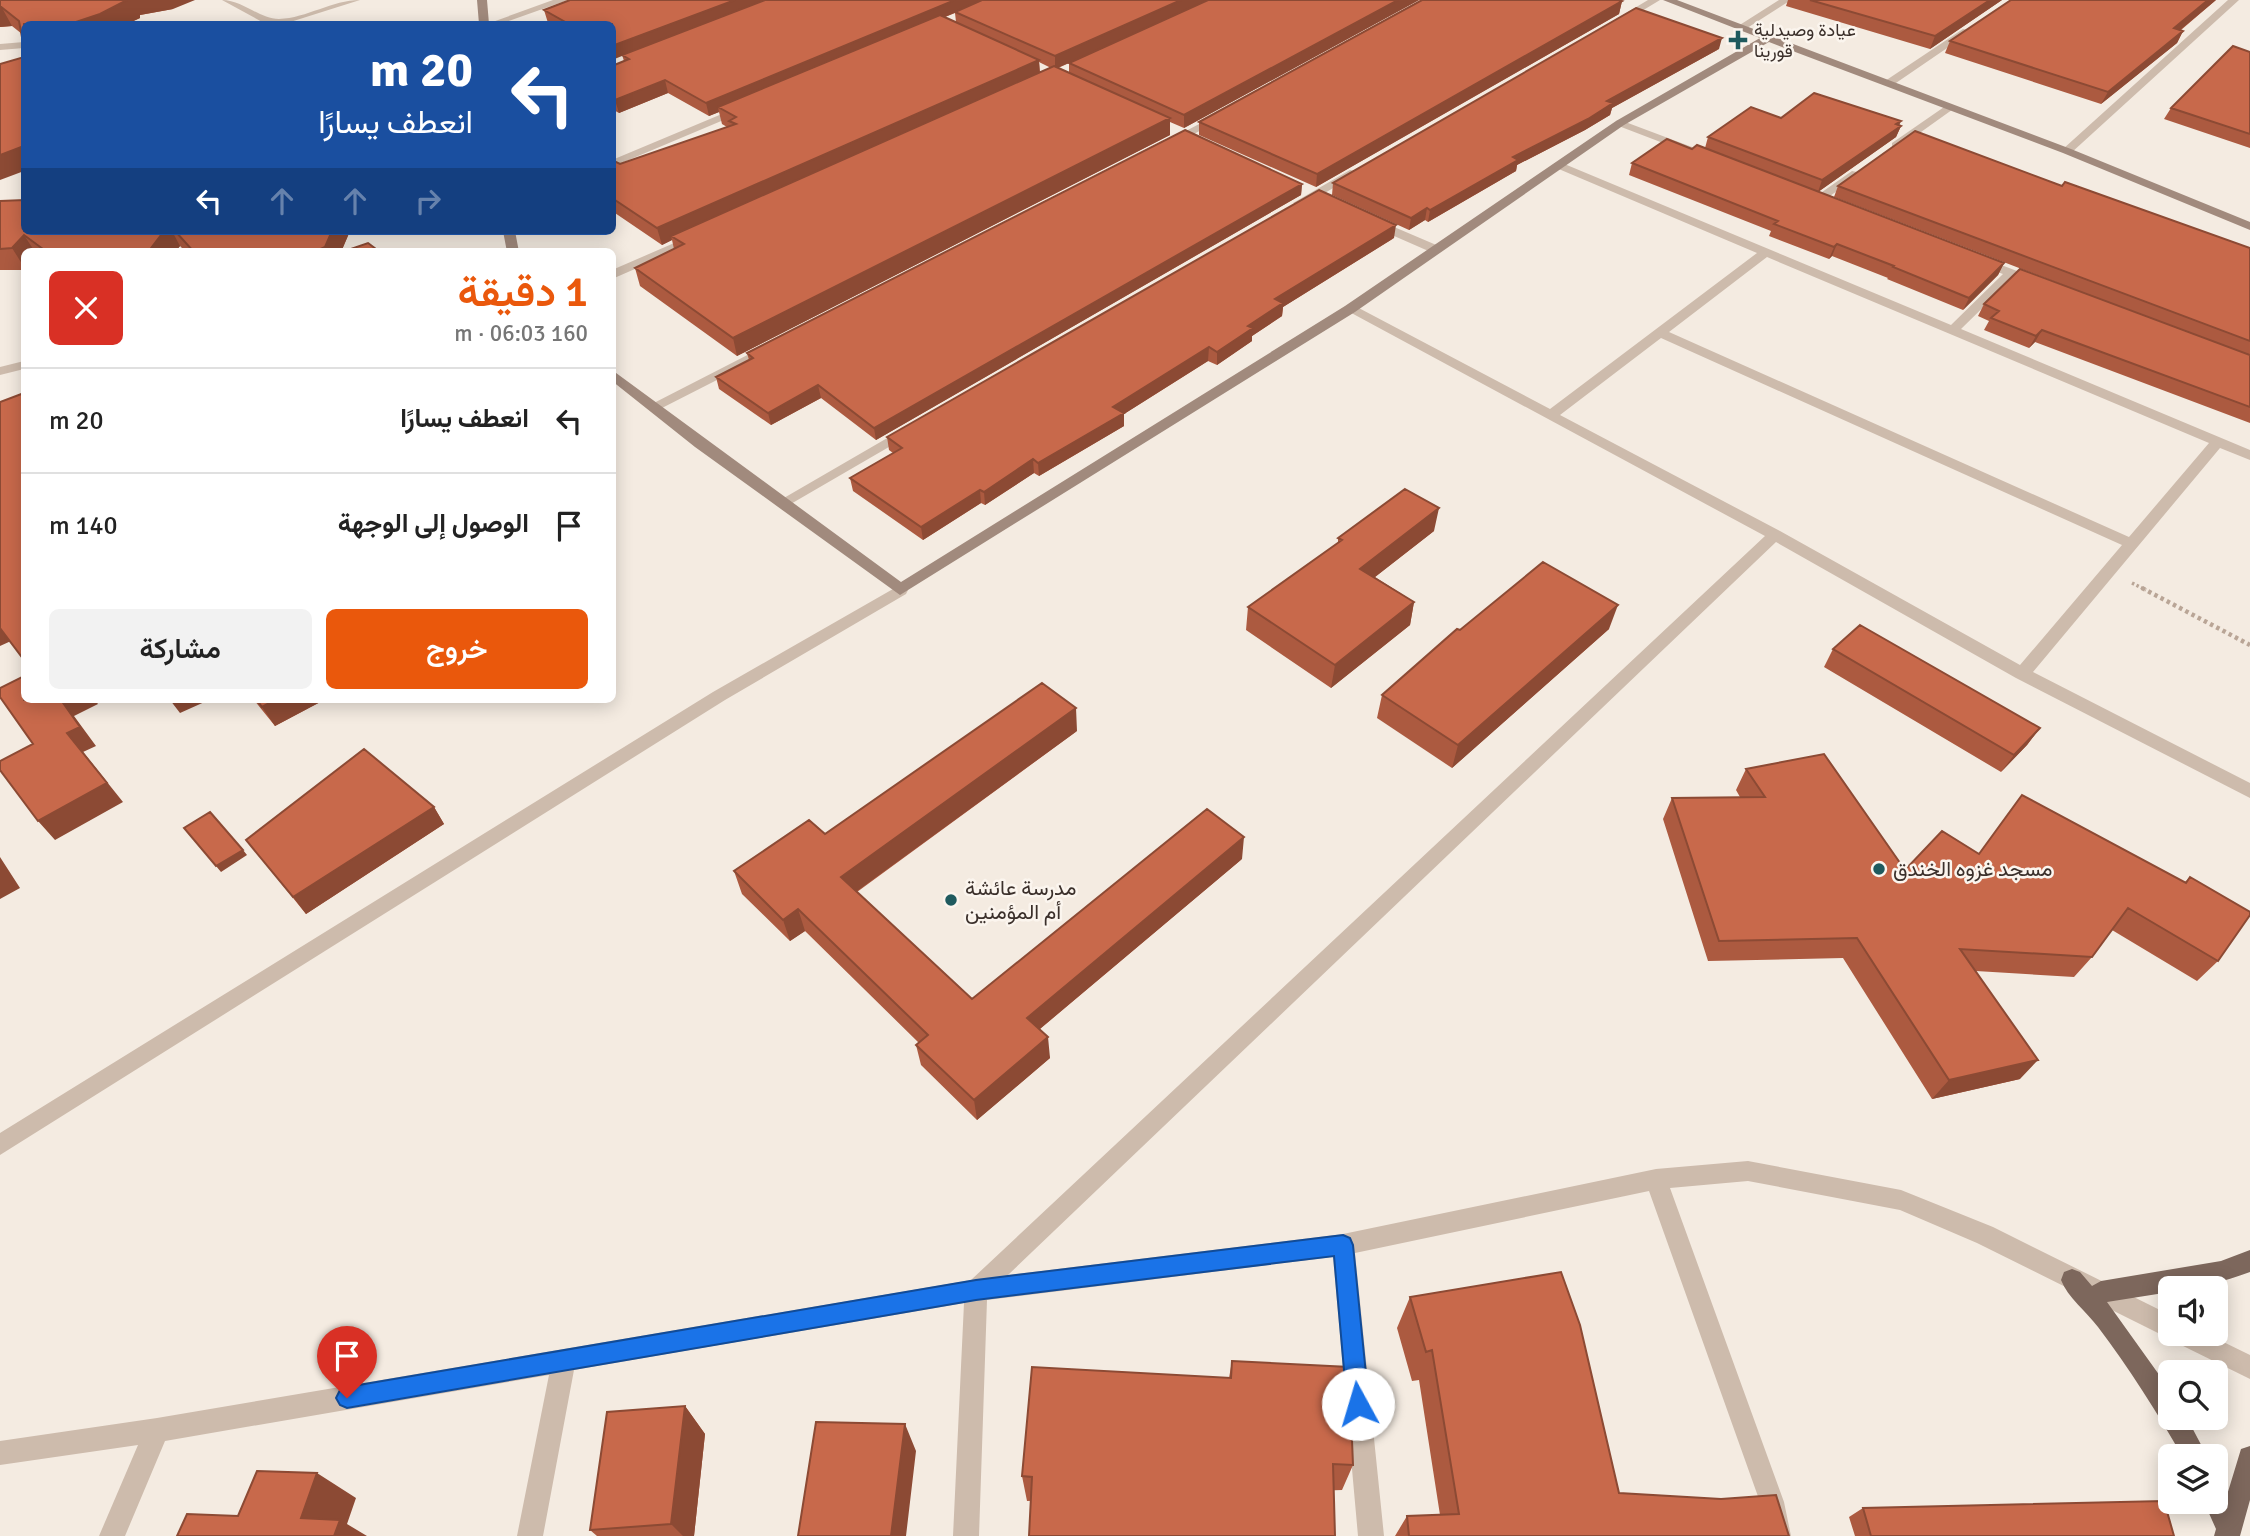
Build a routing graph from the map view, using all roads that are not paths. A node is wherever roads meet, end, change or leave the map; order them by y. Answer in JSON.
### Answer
{"nodes":[{"id":1,"x":227,"y":0,"type":"edge"},
{"id":2,"x":355,"y":0,"type":"edge"},
{"id":3,"x":482,"y":0,"type":"edge"},
{"id":4,"x":563,"y":0,"type":"edge"},
{"id":5,"x":1655,"y":0,"type":"edge"},
{"id":6,"x":1668,"y":0,"type":"edge"},
{"id":7,"x":1786,"y":0,"type":"edge"},
{"id":8,"x":2234,"y":0,"type":"edge"},
{"id":9,"x":268,"y":21,"type":"edge"},
{"id":10,"x":285,"y":21,"type":"edge"},
{"id":11,"x":484,"y":21,"type":"edge"},
{"id":12,"x":501,"y":21,"type":"edge"},
{"id":13,"x":1980,"y":23,"type":"edge"},
{"id":14,"x":1608,"y":27,"type":"edge"},
{"id":15,"x":1740,"y":28,"type":"junction"},
{"id":16,"x":1768,"y":38,"type":"junction"},
{"id":17,"x":21,"y":45,"type":"edge"},
{"id":18,"x":0,"y":47,"type":"edge"},
{"id":19,"x":1889,"y":83,"type":"junction"},
{"id":20,"x":751,"y":104,"type":"edge"},
{"id":21,"x":1951,"y":107,"type":"junction"},
{"id":22,"x":1229,"y":111,"type":"edge"},
{"id":23,"x":1620,"y":123,"type":"junction"},
{"id":24,"x":1159,"y":149,"type":"edge"},
{"id":25,"x":2067,"y":150,"type":"junction"},
{"id":26,"x":1695,"y":151,"type":"edge"},
{"id":27,"x":1885,"y":153,"type":"edge"},
{"id":28,"x":616,"y":162,"type":"edge"},
{"id":29,"x":1558,"y":165,"type":"junction"},
{"id":30,"x":1361,"y":168,"type":"edge"},
{"id":31,"x":1863,"y":168,"type":"edge"},
{"id":32,"x":1832,"y":204,"type":"edge"},
{"id":33,"x":1290,"y":208,"type":"edge"},
{"id":34,"x":1363,"y":217,"type":"edge"},
{"id":35,"x":2250,"y":226,"type":"edge"},
{"id":36,"x":701,"y":235,"type":"edge"},
{"id":37,"x":1437,"y":250,"type":"junction"},
{"id":38,"x":1766,"y":252,"type":"junction"},
{"id":39,"x":1960,"y":253,"type":"edge"},
{"id":40,"x":616,"y":273,"type":"edge"},
{"id":41,"x":2011,"y":273,"type":"junction"},
{"id":42,"x":2049,"y":288,"type":"edge"},
{"id":43,"x":1350,"y":309,"type":"junction"},
{"id":44,"x":1953,"y":330,"type":"junction"},
{"id":45,"x":1661,"y":332,"type":"junction"},
{"id":46,"x":778,"y":343,"type":"edge"},
{"id":47,"x":21,"y":366,"type":"edge"},
{"id":48,"x":0,"y":370,"type":"edge"},
{"id":49,"x":616,"y":377,"type":"edge"},
{"id":50,"x":655,"y":406,"type":"junction"},
{"id":51,"x":1550,"y":416,"type":"junction"},
{"id":52,"x":917,"y":425,"type":"edge"},
{"id":53,"x":2218,"y":441,"type":"junction"},
{"id":54,"x":2250,"y":455,"type":"edge"},
{"id":55,"x":784,"y":502,"type":"junction"},
{"id":56,"x":1775,"y":535,"type":"junction"},
{"id":57,"x":2132,"y":544,"type":"junction"},
{"id":58,"x":900,"y":590,"type":"junction"},
{"id":59,"x":2022,"y":674,"type":"junction"},
{"id":60,"x":2250,"y":791,"type":"edge"},
{"id":61,"x":0,"y":1145,"type":"edge"},
{"id":62,"x":1656,"y":1179,"type":"junction"},
{"id":63,"x":1343,"y":1245,"type":"junction"},
{"id":64,"x":2250,"y":1261,"type":"edge"},
{"id":65,"x":2072,"y":1280,"type":"junction"},
{"id":66,"x":976,"y":1290,"type":"junction"},
{"id":67,"x":2101,"y":1292,"type":"junction"},
{"id":68,"x":2158,"y":1321,"type":"edge"},
{"id":69,"x":2207,"y":1346,"type":"edge"},
{"id":70,"x":564,"y":1360,"type":"junction"},
{"id":71,"x":2250,"y":1367,"type":"edge"},
{"id":72,"x":2158,"y":1394,"type":"edge"},
{"id":73,"x":157,"y":1430,"type":"junction"},
{"id":74,"x":0,"y":1453,"type":"edge"},
{"id":75,"x":2250,"y":1458,"type":"edge"},
{"id":76,"x":2221,"y":1514,"type":"edge"},
{"id":77,"x":2228,"y":1532,"type":"edge"},
{"id":78,"x":113,"y":1536,"type":"edge"},
{"id":79,"x":530,"y":1536,"type":"edge"},
{"id":80,"x":966,"y":1536,"type":"edge"},
{"id":81,"x":1371,"y":1536,"type":"edge"},
{"id":82,"x":1778,"y":1536,"type":"edge"}],
"edges":[{"from":1,"to":9,"type":"street"},
{"from":2,"to":10,"type":"street"},
{"from":3,"to":11,"type":"street"},
{"from":4,"to":12,"type":"street"},
{"from":5,"to":14,"type":"street"},
{"from":6,"to":15,"type":"street"},
{"from":7,"to":15,"type":"street"},
{"from":8,"to":25,"type":"street"},
{"from":13,"to":19,"type":"street"},
{"from":15,"to":16,"type":"street"},
{"from":16,"to":19,"type":"street"},
{"from":16,"to":23,"type":"street"},
{"from":17,"to":18,"type":"street"},
{"from":19,"to":21,"type":"street"},
{"from":20,"to":28,"type":"street"},
{"from":21,"to":25,"type":"street"},
{"from":21,"to":27,"type":"street"},
{"from":22,"to":24,"type":"street"},
{"from":23,"to":26,"type":"street"},
{"from":23,"to":29,"type":"street"},
{"from":25,"to":35,"type":"street"},
{"from":29,"to":37,"type":"street"},
{"from":29,"to":38,"type":"street"},
{"from":30,"to":33,"type":"street"},
{"from":31,"to":32,"type":"street"},
{"from":34,"to":37,"type":"street"},
{"from":36,"to":40,"type":"street"},
{"from":37,"to":43,"type":"street"},
{"from":38,"to":44,"type":"street"},
{"from":38,"to":45,"type":"street"},
{"from":39,"to":41,"type":"street"},
{"from":41,"to":42,"type":"street"},
{"from":41,"to":44,"type":"street"},
{"from":43,"to":51,"type":"street"},
{"from":43,"to":58,"type":"street"},
{"from":44,"to":53,"type":"street"},
{"from":45,"to":51,"type":"street"},
{"from":45,"to":57,"type":"street"},
{"from":46,"to":50,"type":"street"},
{"from":47,"to":48,"type":"street"},
{"from":49,"to":50,"type":"street"},
{"from":50,"to":55,"type":"street"},
{"from":51,"to":56,"type":"street"},
{"from":52,"to":55,"type":"street"},
{"from":53,"to":54,"type":"street"},
{"from":53,"to":57,"type":"street"},
{"from":55,"to":58,"type":"street"},
{"from":56,"to":59,"type":"street"},
{"from":56,"to":66,"type":"street"},
{"from":57,"to":59,"type":"street"},
{"from":58,"to":61,"type":"street"},
{"from":59,"to":60,"type":"street"},
{"from":62,"to":63,"type":"street"},
{"from":62,"to":65,"type":"street"},
{"from":62,"to":82,"type":"street"},
{"from":63,"to":66,"type":"street"},
{"from":63,"to":81,"type":"street"},
{"from":64,"to":67,"type":"main road"},
{"from":65,"to":67,"type":"street"},
{"from":65,"to":72,"type":"main road"},
{"from":66,"to":70,"type":"street"},
{"from":66,"to":80,"type":"street"},
{"from":67,"to":68,"type":"street"},
{"from":69,"to":71,"type":"street"},
{"from":70,"to":73,"type":"street"},
{"from":70,"to":79,"type":"street"},
{"from":73,"to":74,"type":"street"},
{"from":73,"to":78,"type":"street"},
{"from":75,"to":77,"type":"main road"},
{"from":76,"to":77,"type":"main road"}]}
